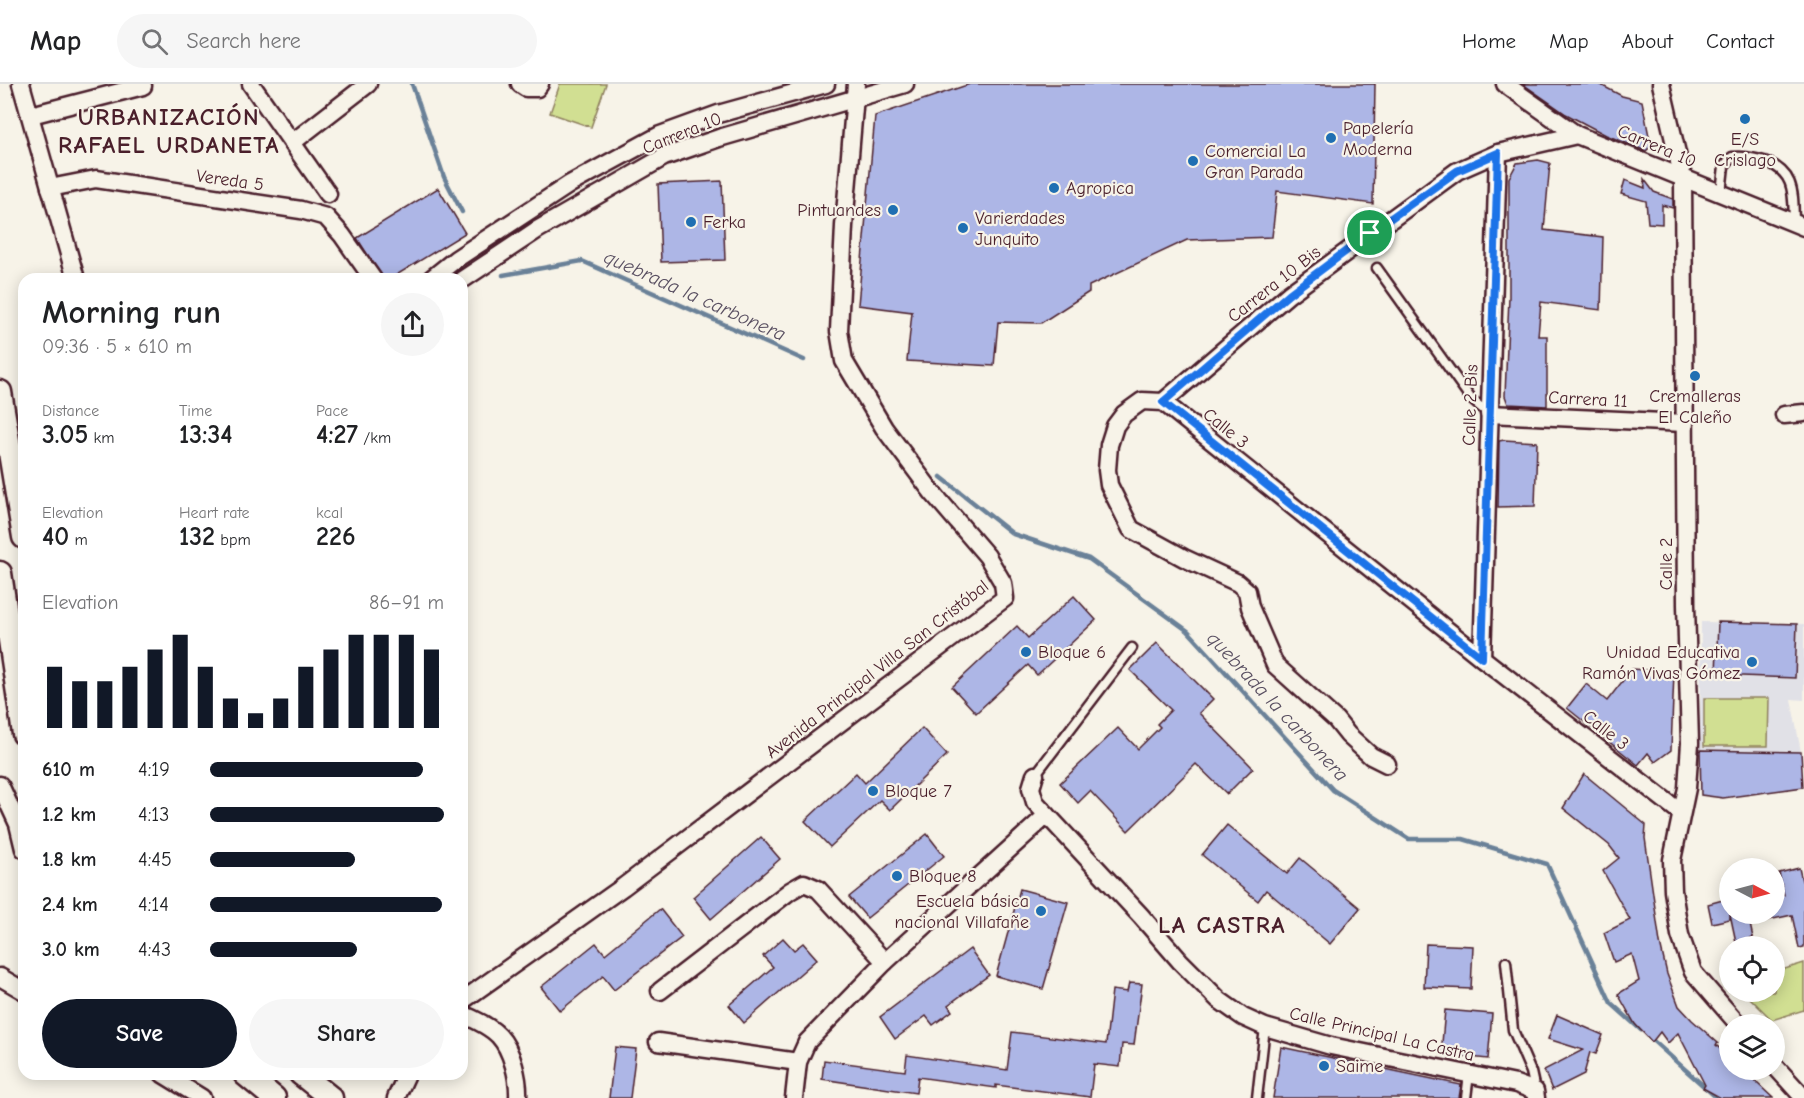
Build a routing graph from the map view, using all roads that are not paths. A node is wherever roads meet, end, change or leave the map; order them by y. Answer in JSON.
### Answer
{"nodes":[{"id":1,"x":21,"y":84,"type":"edge"},
{"id":2,"x":250,"y":84,"type":"edge"},
{"id":3,"x":369,"y":84,"type":"edge"},
{"id":4,"x":520,"y":84,"type":"edge"},
{"id":5,"x":540,"y":84,"type":"edge"},
{"id":6,"x":826,"y":84,"type":"edge"},
{"id":7,"x":905,"y":84,"type":"edge"},
{"id":8,"x":1504,"y":84,"type":"edge"},
{"id":9,"x":1661,"y":84,"type":"edge"},
{"id":10,"x":143,"y":86,"type":"dead end"},
{"id":11,"x":856,"y":90,"type":"edge"},
{"id":12,"x":31,"y":115,"type":"junction"},
{"id":13,"x":1577,"y":135,"type":"junction"},
{"id":14,"x":293,"y":142,"type":"junction"},
{"id":15,"x":1498,"y":153,"type":"junction"},
{"id":16,"x":1683,"y":179,"type":"junction"},
{"id":17,"x":50,"y":188,"type":"junction"},
{"id":18,"x":1720,"y":193,"type":"junction"},
{"id":19,"x":328,"y":194,"type":"dead end"},
{"id":20,"x":1799,"y":225,"type":"edge"},
{"id":21,"x":1377,"y":268,"type":"dead end"},
{"id":22,"x":74,"y":273,"type":"edge"},
{"id":23,"x":369,"y":273,"type":"edge"},
{"id":24,"x":438,"y":273,"type":"edge"},
{"id":25,"x":468,"y":276,"type":"edge"},
{"id":26,"x":0,"y":392,"type":"edge"},
{"id":27,"x":1163,"y":402,"type":"junction"},
{"id":28,"x":1804,"y":413,"type":"edge"},
{"id":29,"x":1489,"y":414,"type":"junction"},
{"id":30,"x":1784,"y":415,"type":"dead end"},
{"id":31,"x":1684,"y":423,"type":"junction"},
{"id":32,"x":18,"y":501,"type":"edge"},
{"id":33,"x":0,"y":573,"type":"edge"},
{"id":34,"x":1132,"y":648,"type":"dead end"},
{"id":35,"x":1482,"y":658,"type":"junction"},
{"id":36,"x":16,"y":678,"type":"edge"},
{"id":37,"x":1387,"y":764,"type":"dead end"},
{"id":38,"x":1035,"y":775,"type":"joint"},
{"id":39,"x":0,"y":785,"type":"edge"},
{"id":40,"x":1680,"y":812,"type":"junction"},
{"id":41,"x":1047,"y":815,"type":"junction"},
{"id":42,"x":18,"y":824,"type":"edge"},
{"id":43,"x":885,"y":962,"type":"junction"},
{"id":44,"x":1506,"y":962,"type":"dead end"},
{"id":45,"x":0,"y":977,"type":"edge"},
{"id":46,"x":18,"y":988,"type":"edge"},
{"id":47,"x":660,"y":991,"type":"dead end"},
{"id":48,"x":468,"y":997,"type":"edge"},
{"id":49,"x":1729,"y":1014,"type":"edge"},
{"id":50,"x":468,"y":1017,"type":"edge"},
{"id":51,"x":1265,"y":1027,"type":"junction"},
{"id":52,"x":658,"y":1042,"type":"dead end"},
{"id":53,"x":798,"y":1062,"type":"junction"},
{"id":54,"x":1469,"y":1074,"type":"junction"},
{"id":55,"x":1785,"y":1077,"type":"edge"},
{"id":56,"x":172,"y":1080,"type":"edge"},
{"id":57,"x":252,"y":1080,"type":"edge"},
{"id":58,"x":308,"y":1080,"type":"edge"},
{"id":59,"x":404,"y":1080,"type":"edge"},
{"id":60,"x":1536,"y":1094,"type":"edge"},
{"id":61,"x":202,"y":1098,"type":"edge"},
{"id":62,"x":274,"y":1098,"type":"edge"},
{"id":63,"x":331,"y":1098,"type":"edge"},
{"id":64,"x":396,"y":1098,"type":"edge"},
{"id":65,"x":518,"y":1098,"type":"edge"},
{"id":66,"x":794,"y":1098,"type":"edge"},
{"id":67,"x":1257,"y":1098,"type":"edge"},
{"id":68,"x":1466,"y":1098,"type":"edge"},
{"id":69,"x":1804,"y":1098,"type":"edge"}],
"edges":[{"from":1,"to":12,"type":"street"},
{"from":2,"to":14,"type":"street"},
{"from":3,"to":14,"type":"street"},
{"from":4,"to":5,"type":"street"},
{"from":6,"to":24,"type":"street","name":"Carrera 10"},
{"from":7,"to":11,"type":"street","name":"Carrera 10"},
{"from":8,"to":13,"type":"street","name":"Carrera 10"},
{"from":9,"to":16,"type":"street","name":"Calle 2"},
{"from":10,"to":12,"type":"street"},
{"from":11,"to":25,"type":"street","name":"Carrera 10"},
{"from":11,"to":48,"type":"street","name":"Avenida Principal Villa San Cristóbal"},
{"from":12,"to":17,"type":"street"},
{"from":13,"to":15,"type":"street","name":"Carrera 10 Bis"},
{"from":13,"to":16,"type":"street","name":"Carrera 10"},
{"from":14,"to":19,"type":"street"},
{"from":15,"to":27,"type":"street","name":"Carrera 10 Bis"},
{"from":15,"to":29,"type":"street","name":"Calle 2 Bis"},
{"from":16,"to":18,"type":"street","name":"Carrera 10"},
{"from":16,"to":31,"type":"street","name":"Calle 2"},
{"from":17,"to":22,"type":"street"},
{"from":17,"to":23,"type":"street","name":"Vereda 5"},
{"from":18,"to":20,"type":"street","name":"Carrera 10"},
{"from":18,"to":20,"type":"lane"},
{"from":21,"to":29,"type":"lane"},
{"from":26,"to":32,"type":"main road"},
{"from":27,"to":35,"type":"street","name":"Calle 3"},
{"from":27,"to":37,"type":"street"},
{"from":28,"to":30,"type":"street"},
{"from":29,"to":31,"type":"street","name":"Carrera 11"},
{"from":29,"to":35,"type":"street","name":"Calle 2 Bis"},
{"from":31,"to":40,"type":"street","name":"Calle 2"},
{"from":33,"to":36,"type":"main road"},
{"from":34,"to":38,"type":"lane"},
{"from":35,"to":40,"type":"street","name":"Calle 3"},
{"from":38,"to":41,"type":"street","name":"Calle Principal La Castra"},
{"from":39,"to":42,"type":"street"},
{"from":40,"to":49,"type":"street","name":"Calle 2"},
{"from":41,"to":43,"type":"street"},
{"from":41,"to":51,"type":"street","name":"Calle Principal La Castra"},
{"from":43,"to":47,"type":"street"},
{"from":43,"to":53,"type":"street"},
{"from":44,"to":60,"type":"lane"},
{"from":45,"to":46,"type":"street"},
{"from":50,"to":65,"type":"street"},
{"from":51,"to":54,"type":"street","name":"Calle Principal La Castra"},
{"from":51,"to":67,"type":"lane"},
{"from":52,"to":53,"type":"street"},
{"from":53,"to":66,"type":"street"},
{"from":54,"to":60,"type":"street","name":"Calle Principal La Castra"},
{"from":54,"to":68,"type":"lane"},
{"from":55,"to":69,"type":"street"},
{"from":56,"to":61,"type":"street"},
{"from":57,"to":62,"type":"main road"},
{"from":58,"to":63,"type":"main road"},
{"from":59,"to":64,"type":"street"}]}
